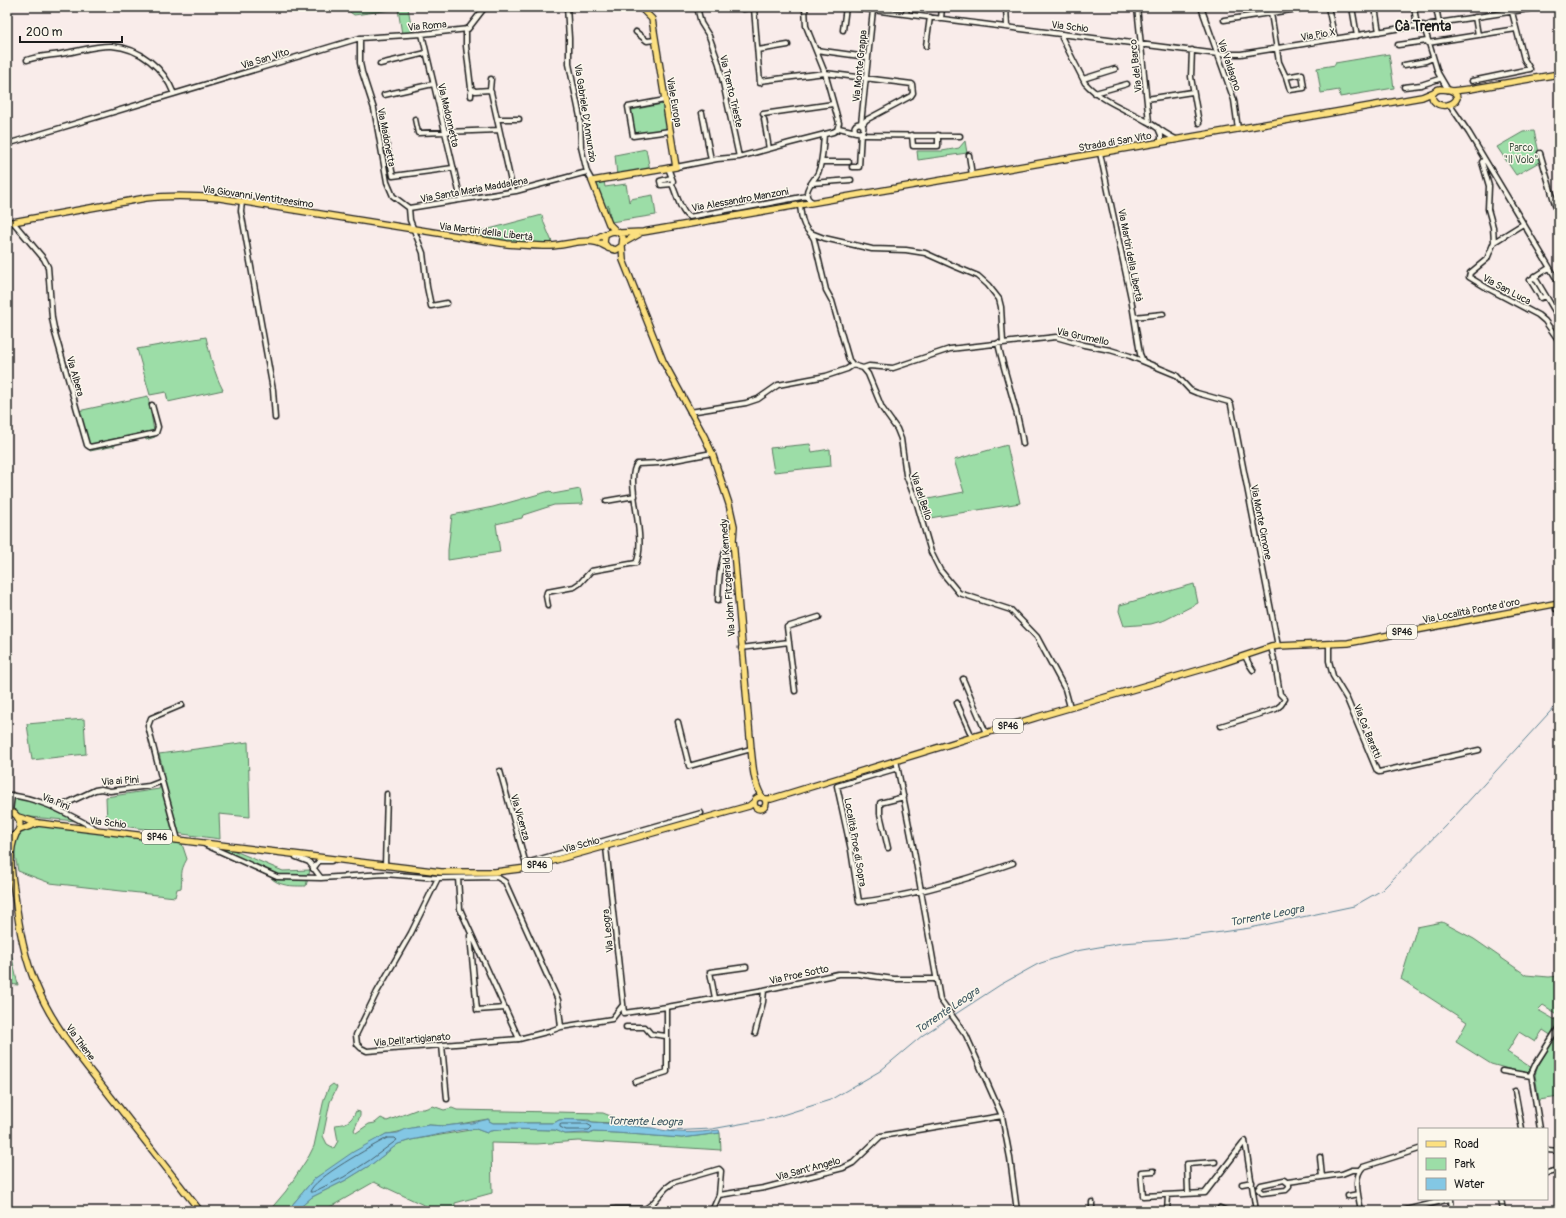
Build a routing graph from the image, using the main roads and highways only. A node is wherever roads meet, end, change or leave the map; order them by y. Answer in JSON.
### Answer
{"nodes":[{"id":1,"x":640,"y":8,"type":"edge"},
{"id":2,"x":1559,"y":74,"type":"edge"},
{"id":3,"x":1470,"y":89,"type":"junction"},
{"id":4,"x":1450,"y":90,"type":"junction"},
{"id":5,"x":1435,"y":91,"type":"junction"},
{"id":6,"x":1422,"y":97,"type":"junction"},
{"id":7,"x":1433,"y":100,"type":"junction"},
{"id":8,"x":1456,"y":100,"type":"junction"},
{"id":9,"x":592,"y":181,"type":"joint"},
{"id":10,"x":606,"y":218,"type":"junction"},
{"id":11,"x":10,"y":222,"type":"edge"},
{"id":12,"x":413,"y":230,"type":"joint"},
{"id":13,"x":618,"y":232,"type":"junction"},
{"id":14,"x":643,"y":232,"type":"junction"},
{"id":15,"x":606,"y":234,"type":"junction"},
{"id":16,"x":588,"y":241,"type":"junction"},
{"id":17,"x":622,"y":244,"type":"junction"},
{"id":18,"x":605,"y":246,"type":"junction"},
{"id":19,"x":614,"y":250,"type":"junction"},
{"id":20,"x":623,"y":260,"type":"junction"},
{"id":21,"x":1559,"y":603,"type":"edge"},
{"id":22,"x":760,"y":801,"type":"junction"},
{"id":23,"x":8,"y":811,"type":"edge"},
{"id":24,"x":18,"y":817,"type":"junction"},
{"id":25,"x":38,"y":823,"type":"junction"},
{"id":26,"x":18,"y":832,"type":"junction"},
{"id":27,"x":7,"y":838,"type":"edge"},
{"id":28,"x":7,"y":844,"type":"edge"},
{"id":29,"x":11,"y":854,"type":"junction"},
{"id":30,"x":200,"y":1211,"type":"edge"}],
"edges":[{"from":1,"to":9,"type":"main road","name":"Viale Europa"},
{"from":2,"to":3,"type":"main road"},
{"from":3,"to":4,"type":"main road"},
{"from":3,"to":8,"type":"main road"},
{"from":4,"to":5,"type":"main road"},
{"from":4,"to":8,"type":"main road"},
{"from":5,"to":6,"type":"main road","name":"Strada di San Vito"},
{"from":5,"to":7,"type":"main road"},
{"from":6,"to":7,"type":"main road"},
{"from":6,"to":14,"type":"main road","name":"Strada di San Vito"},
{"from":7,"to":8,"type":"main road"},
{"from":9,"to":10,"type":"main road","name":"Via Gabriele D'Annunzio"},
{"from":10,"to":13,"type":"main road","name":"Via Gabriele D'Annunzio"},
{"from":10,"to":15,"type":"main road","name":"Via Gabriele D'Annunzio"},
{"from":11,"to":12,"type":"main road","name":"Via Giovanni Ventitreesimo"},
{"from":12,"to":16,"type":"main road","name":"Via Martiri della Libertà"},
{"from":13,"to":14,"type":"main road"},
{"from":13,"to":15,"type":"main road"},
{"from":13,"to":17,"type":"main road"},
{"from":14,"to":17,"type":"main road"},
{"from":15,"to":16,"type":"main road"},
{"from":15,"to":18,"type":"main road"},
{"from":16,"to":18,"type":"main road","name":"Via Martiri della Libertà"},
{"from":17,"to":19,"type":"main road"},
{"from":17,"to":20,"type":"main road","name":"Via John Fitzgerald Kennedy"},
{"from":18,"to":19,"type":"main road"},
{"from":19,"to":20,"type":"main road","name":"Via John Fitzgerald Kennedy"},
{"from":20,"to":22,"type":"main road","name":"Via John Fitzgerald Kennedy"},
{"from":21,"to":22,"type":"main road","name":"Via Località Ponte d'oro","number":"SP46"},
{"from":22,"to":25,"type":"main road","name":"Via Schio","number":"SP46"},
{"from":23,"to":24,"type":"main road","number":"SP46"},
{"from":24,"to":25,"type":"main road","number":"SP46"},
{"from":24,"to":26,"type":"main road","name":"Via Thiene"},
{"from":25,"to":26,"type":"main road","number":"SP46"},
{"from":26,"to":27,"type":"main road","number":"SP46"},
{"from":26,"to":29,"type":"main road","name":"Via Thiene"},
{"from":28,"to":29,"type":"main road","name":"Via Thiene"},
{"from":29,"to":30,"type":"main road","name":"Via Thiene"}]}
